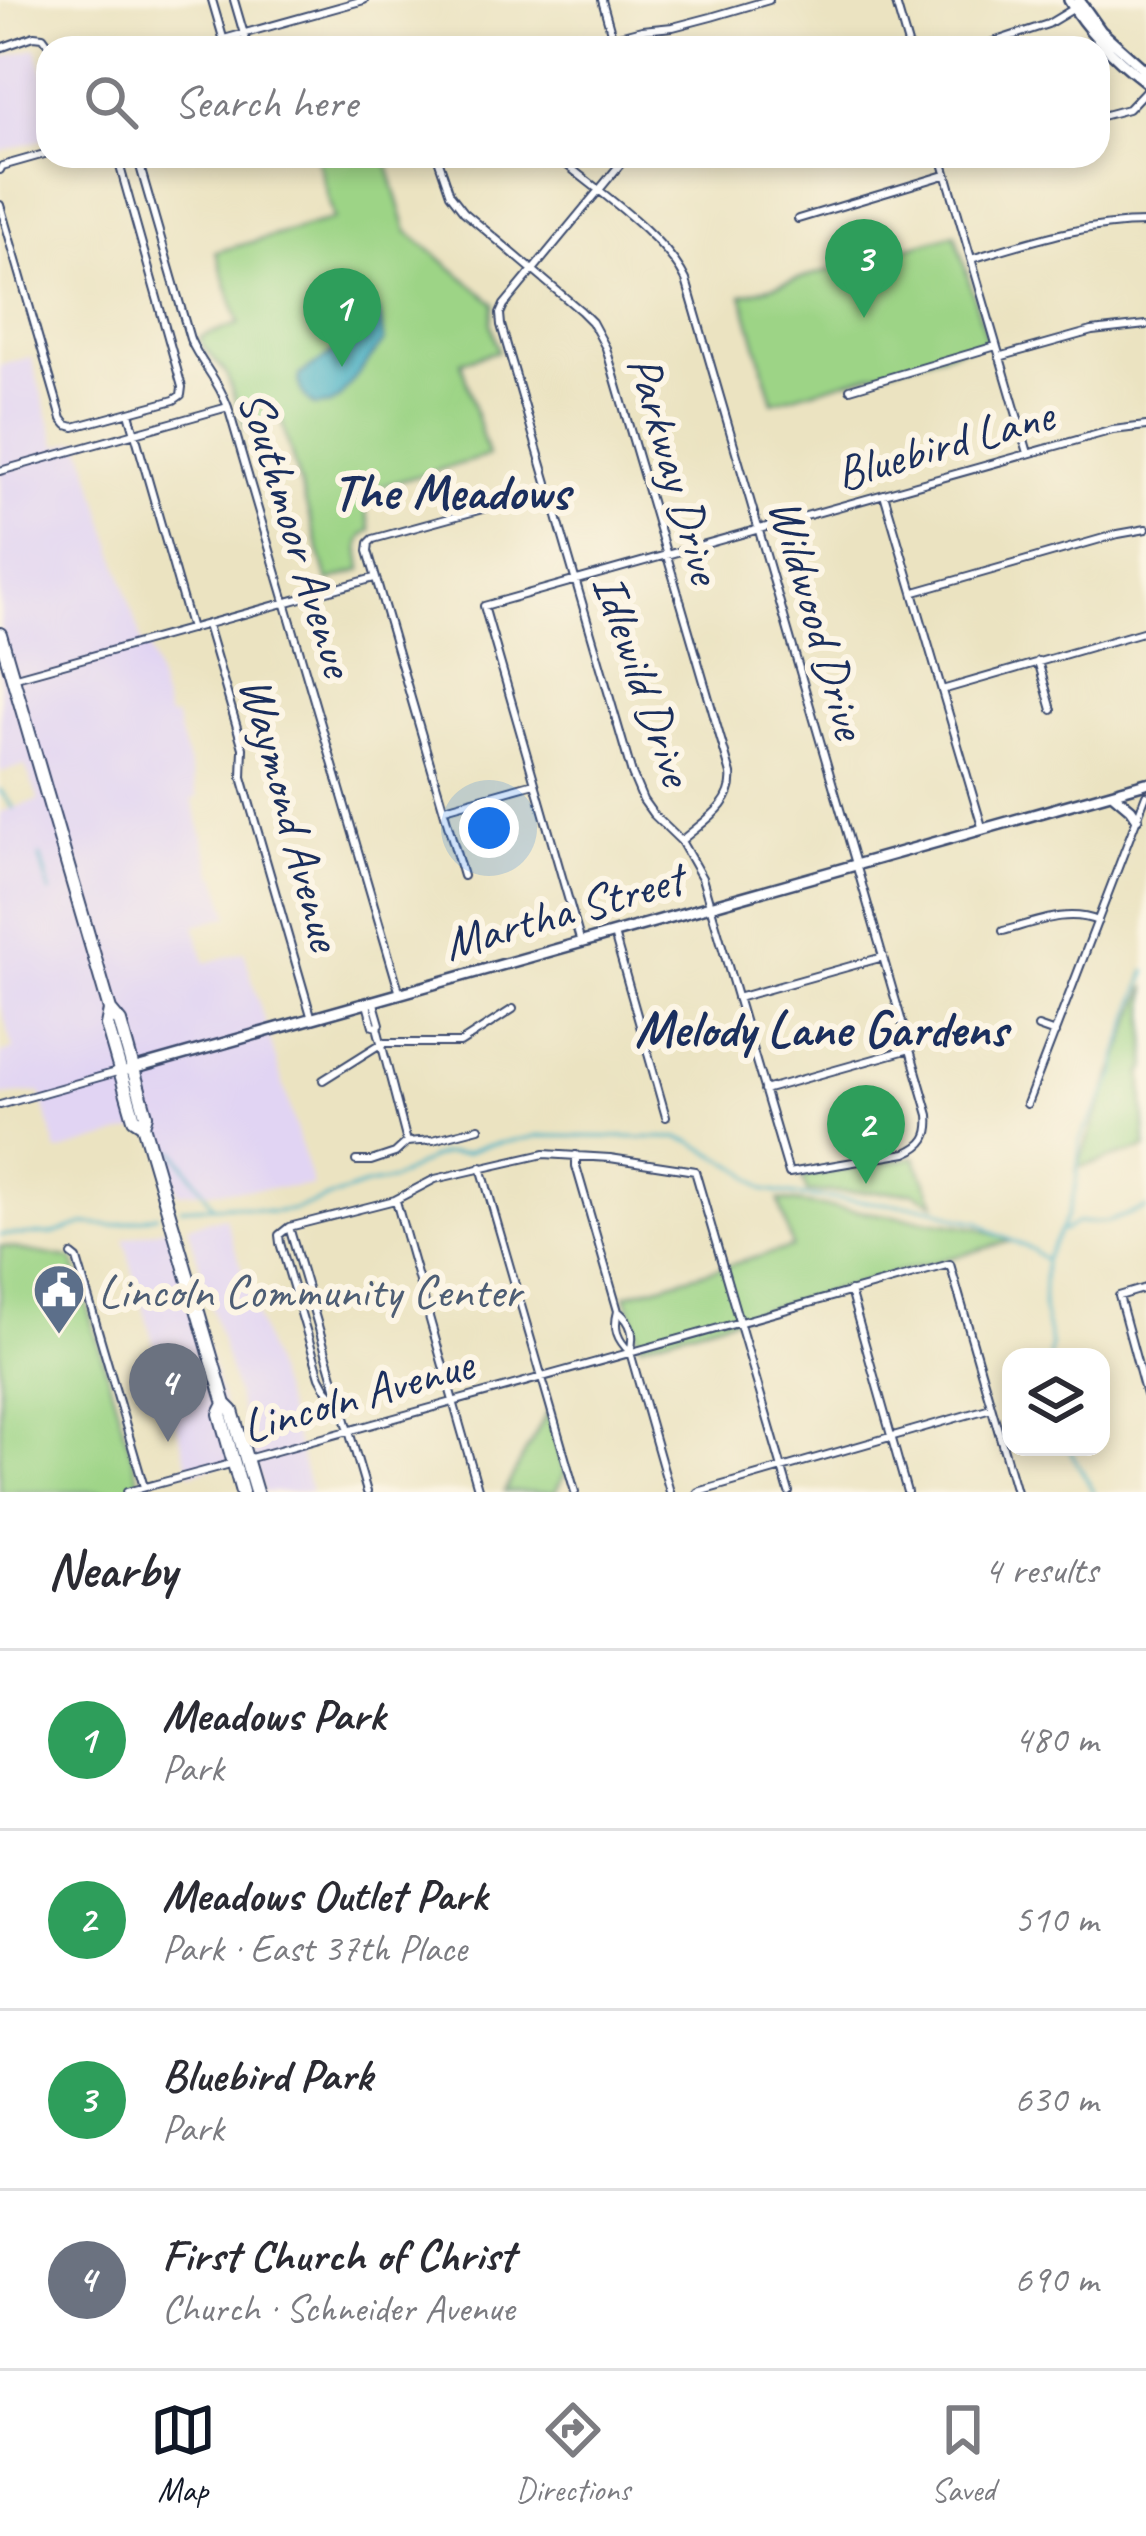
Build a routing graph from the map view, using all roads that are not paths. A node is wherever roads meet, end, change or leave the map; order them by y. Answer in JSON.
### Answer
{"nodes":[{"id":1,"x":212,"y":0,"type":"edge"},
{"id":2,"x":234,"y":0,"type":"edge"},
{"id":3,"x":364,"y":0,"type":"edge"},
{"id":4,"x":602,"y":0,"type":"edge"},
{"id":5,"x":769,"y":0,"type":"edge"},
{"id":6,"x":895,"y":0,"type":"edge"},
{"id":7,"x":1076,"y":3,"type":"edge"},
{"id":8,"x":740,"y":4,"type":"edge"},
{"id":9,"x":244,"y":34,"type":"junction"},
{"id":10,"x":36,"y":36,"type":"edge"},
{"id":11,"x":223,"y":36,"type":"edge"},
{"id":12,"x":240,"y":36,"type":"edge"},
{"id":13,"x":612,"y":36,"type":"joint"},
{"id":14,"x":906,"y":36,"type":"edge"},
{"id":15,"x":1012,"y":36,"type":"edge"},
{"id":16,"x":1094,"y":36,"type":"edge"},
{"id":17,"x":1106,"y":36,"type":"edge"},
{"id":18,"x":1110,"y":40,"type":"edge"},
{"id":19,"x":0,"y":49,"type":"edge"},
{"id":20,"x":1110,"y":52,"type":"edge"},
{"id":21,"x":1146,"y":71,"type":"edge"},
{"id":22,"x":1146,"y":86,"type":"edge"},
{"id":23,"x":1110,"y":114,"type":"edge"},
{"id":24,"x":36,"y":156,"type":"edge"},
{"id":25,"x":118,"y":168,"type":"edge"},
{"id":26,"x":140,"y":168,"type":"edge"},
{"id":27,"x":440,"y":168,"type":"edge"},
{"id":28,"x":570,"y":168,"type":"edge"},
{"id":29,"x":617,"y":168,"type":"edge"},
{"id":30,"x":944,"y":168,"type":"edge"},
{"id":31,"x":0,"y":170,"type":"edge"},
{"id":32,"x":946,"y":176,"type":"junction"},
{"id":33,"x":598,"y":191,"type":"junction"},
{"id":34,"x":0,"y":206,"type":"edge"},
{"id":35,"x":798,"y":219,"type":"dead end"},
{"id":36,"x":1146,"y":223,"type":"edge"},
{"id":37,"x":970,"y":260,"type":"junction"},
{"id":38,"x":533,"y":270,"type":"junction"},
{"id":39,"x":1146,"y":325,"type":"edge"},
{"id":40,"x":996,"y":346,"type":"junction"},
{"id":41,"x":999,"y":357,"type":"junction"},
{"id":42,"x":850,"y":388,"type":"dead end"},
{"id":43,"x":228,"y":407,"type":"junction"},
{"id":44,"x":128,"y":412,"type":"junction"},
{"id":45,"x":1146,"y":427,"type":"edge"},
{"id":46,"x":134,"y":433,"type":"junction"},
{"id":47,"x":1028,"y":453,"type":"junction"},
{"id":48,"x":0,"y":471,"type":"edge"},
{"id":49,"x":548,"y":491,"type":"junction"},
{"id":50,"x":884,"y":494,"type":"junction"},
{"id":51,"x":759,"y":529,"type":"junction"},
{"id":52,"x":1146,"y":529,"type":"edge"},
{"id":53,"x":667,"y":555,"type":"junction"},
{"id":54,"x":375,"y":577,"type":"junction"},
{"id":55,"x":575,"y":580,"type":"junction"},
{"id":56,"x":914,"y":592,"type":"junction"},
{"id":57,"x":286,"y":602,"type":"junction"},
{"id":58,"x":207,"y":625,"type":"junction"},
{"id":59,"x":191,"y":629,"type":"junction"},
{"id":60,"x":1146,"y":631,"type":"edge"},
{"id":61,"x":0,"y":634,"type":"edge"},
{"id":62,"x":1038,"y":662,"type":"junction"},
{"id":63,"x":13,"y":678,"type":"junction"},
{"id":64,"x":942,"y":690,"type":"junction"},
{"id":65,"x":1052,"y":710,"type":"dead end"},
{"id":66,"x":534,"y":783,"type":"junction"},
{"id":67,"x":1146,"y":783,"type":"edge"},
{"id":68,"x":1112,"y":793,"type":"junction"},
{"id":69,"x":1146,"y":795,"type":"edge"},
{"id":70,"x":443,"y":808,"type":"junction"},
{"id":71,"x":1137,"y":818,"type":"junction"},
{"id":72,"x":982,"y":830,"type":"junction"},
{"id":73,"x":681,"y":841,"type":"junction"},
{"id":74,"x":857,"y":865,"type":"junction"},
{"id":75,"x":463,"y":876,"type":"dead end"},
{"id":76,"x":711,"y":906,"type":"junction"},
{"id":77,"x":1098,"y":921,"type":"junction"},
{"id":78,"x":1003,"y":932,"type":"dead end"},
{"id":79,"x":614,"y":934,"type":"junction"},
{"id":80,"x":581,"y":943,"type":"junction"},
{"id":81,"x":884,"y":957,"type":"junction"},
{"id":82,"x":400,"y":994,"type":"junction"},
{"id":83,"x":737,"y":998,"type":"junction"},
{"id":84,"x":370,"y":1003,"type":"junction"},
{"id":85,"x":514,"y":1009,"type":"dead end"},
{"id":86,"x":312,"y":1019,"type":"junction"},
{"id":87,"x":1038,"y":1027,"type":"dead end"},
{"id":88,"x":1055,"y":1033,"type":"junction"},
{"id":89,"x":382,"y":1042,"type":"junction"},
{"id":90,"x":910,"y":1049,"type":"junction"},
{"id":91,"x":127,"y":1070,"type":"junction"},
{"id":92,"x":323,"y":1080,"type":"dead end"},
{"id":93,"x":764,"y":1090,"type":"junction"},
{"id":94,"x":1027,"y":1104,"type":"dead end"},
{"id":95,"x":0,"y":1105,"type":"edge"},
{"id":96,"x":665,"y":1117,"type":"dead end"},
{"id":97,"x":478,"y":1128,"type":"dead end"},
{"id":98,"x":407,"y":1142,"type":"junction"},
{"id":99,"x":576,"y":1155,"type":"junction"},
{"id":100,"x":356,"y":1161,"type":"dead end"},
{"id":101,"x":481,"y":1167,"type":"junction"},
{"id":102,"x":789,"y":1173,"type":"joint"},
{"id":103,"x":395,"y":1200,"type":"junction"},
{"id":104,"x":290,"y":1227,"type":"junction"},
{"id":105,"x":72,"y":1255,"type":"dead end"},
{"id":106,"x":1146,"y":1288,"type":"edge"},
{"id":107,"x":850,"y":1291,"type":"junction"},
{"id":108,"x":740,"y":1321,"type":"junction"},
{"id":109,"x":630,"y":1352,"type":"junction"},
{"id":110,"x":543,"y":1376,"type":"junction"},
{"id":111,"x":1146,"y":1395,"type":"edge"},
{"id":112,"x":453,"y":1401,"type":"junction"},
{"id":113,"x":342,"y":1404,"type":"junction"},
{"id":114,"x":991,"y":1408,"type":"junction"},
{"id":115,"x":350,"y":1431,"type":"junction"},
{"id":116,"x":891,"y":1437,"type":"junction"},
{"id":117,"x":240,"y":1461,"type":"junction"},
{"id":118,"x":782,"y":1468,"type":"junction"},
{"id":119,"x":181,"y":1477,"type":"junction"},
{"id":120,"x":144,"y":1487,"type":"junction"},
{"id":121,"x":184,"y":1490,"type":"edge"},
{"id":122,"x":128,"y":1492,"type":"edge"},
{"id":123,"x":242,"y":1492,"type":"edge"},
{"id":124,"x":256,"y":1492,"type":"edge"},
{"id":125,"x":367,"y":1492,"type":"edge"},
{"id":126,"x":479,"y":1492,"type":"edge"},
{"id":127,"x":575,"y":1492,"type":"edge"},
{"id":128,"x":670,"y":1492,"type":"edge"},
{"id":129,"x":698,"y":1492,"type":"edge"},
{"id":130,"x":789,"y":1492,"type":"edge"},
{"id":131,"x":907,"y":1492,"type":"edge"},
{"id":132,"x":1016,"y":1492,"type":"edge"}],
"edges":[{"from":1,"to":11,"type":"street"},
{"from":2,"to":9,"type":"street"},
{"from":3,"to":9,"type":"street"},
{"from":4,"to":13,"type":"street"},
{"from":5,"to":8,"type":"street"},
{"from":6,"to":14,"type":"street"},
{"from":7,"to":15,"type":"street"},
{"from":7,"to":16,"type":"street"},
{"from":7,"to":17,"type":"street"},
{"from":8,"to":13,"type":"street"},
{"from":9,"to":12,"type":"street"},
{"from":10,"to":19,"type":"street"},
{"from":18,"to":21,"type":"street"},
{"from":20,"to":22,"type":"street"},
{"from":22,"to":23,"type":"street"},
{"from":24,"to":31,"type":"street"},
{"from":25,"to":44,"type":"street"},
{"from":26,"to":43,"type":"street","name":"Southmoor Avenue"},
{"from":27,"to":38,"type":"street","name":"Parkway Drive"},
{"from":28,"to":33,"type":"street","name":"Wildwood Drive"},
{"from":29,"to":33,"type":"street"},
{"from":30,"to":32,"type":"street"},
{"from":32,"to":35,"type":"street"},
{"from":32,"to":37,"type":"street"},
{"from":33,"to":38,"type":"street"},
{"from":33,"to":51,"type":"street","name":"Wildwood Drive"},
{"from":34,"to":44,"type":"street"},
{"from":36,"to":37,"type":"street"},
{"from":37,"to":40,"type":"street"},
{"from":38,"to":49,"type":"street","name":"Idlewild Drive"},
{"from":38,"to":53,"type":"street","name":"Parkway Drive"},
{"from":39,"to":41,"type":"street"},
{"from":40,"to":41,"type":"street"},
{"from":40,"to":42,"type":"street"},
{"from":41,"to":47,"type":"street"},
{"from":43,"to":46,"type":"street"},
{"from":43,"to":57,"type":"street","name":"Southmoor Avenue"},
{"from":44,"to":46,"type":"street","name":"Waymond Avenue"},
{"from":45,"to":47,"type":"street","name":"Bluebird Lane"},
{"from":46,"to":48,"type":"street"},
{"from":46,"to":59,"type":"street","name":"Waymond Avenue"},
{"from":47,"to":50,"type":"street","name":"Bluebird Lane"},
{"from":49,"to":54,"type":"street"},
{"from":49,"to":55,"type":"street","name":"Idlewild Drive"},
{"from":50,"to":51,"type":"street","name":"Bluebird Lane"},
{"from":50,"to":56,"type":"street"},
{"from":51,"to":53,"type":"street","name":"Bluebird Lane"},
{"from":51,"to":74,"type":"street","name":"Wildwood Drive"},
{"from":52,"to":56,"type":"street"},
{"from":53,"to":55,"type":"street","name":"Bluebird Lane"},
{"from":53,"to":73,"type":"street","name":"Parkway Drive"},
{"from":54,"to":57,"type":"street"},
{"from":54,"to":70,"type":"street"},
{"from":55,"to":66,"type":"street","name":"Bluebird Lane"},
{"from":55,"to":73,"type":"street","name":"Idlewild Drive"},
{"from":56,"to":64,"type":"street"},
{"from":57,"to":58,"type":"street"},
{"from":57,"to":82,"type":"street","name":"Southmoor Avenue"},
{"from":58,"to":59,"type":"street"},
{"from":58,"to":86,"type":"street","name":"Waymond Avenue"},
{"from":59,"to":63,"type":"street"},
{"from":60,"to":62,"type":"street"},
{"from":61,"to":63,"type":"highway"},
{"from":62,"to":64,"type":"street"},
{"from":62,"to":65,"type":"street"},
{"from":63,"to":91,"type":"highway"},
{"from":64,"to":72,"type":"street"},
{"from":66,"to":70,"type":"street"},
{"from":66,"to":80,"type":"street"},
{"from":67,"to":68,"type":"street","name":"Martha Street"},
{"from":68,"to":71,"type":"street"},
{"from":68,"to":72,"type":"street","name":"Martha Street"},
{"from":69,"to":71,"type":"street"},
{"from":70,"to":75,"type":"street"},
{"from":71,"to":77,"type":"street"},
{"from":72,"to":74,"type":"street","name":"Martha Street"},
{"from":73,"to":76,"type":"street","name":"Idlewild Drive"},
{"from":74,"to":76,"type":"street","name":"Martha Street"},
{"from":74,"to":81,"type":"street","name":"Wildwood Drive"},
{"from":76,"to":79,"type":"street","name":"Martha Street"},
{"from":76,"to":83,"type":"street","name":"Idlewild Drive"},
{"from":77,"to":78,"type":"street"},
{"from":77,"to":88,"type":"street"},
{"from":79,"to":80,"type":"street","name":"Martha Street"},
{"from":79,"to":96,"type":"street"},
{"from":80,"to":82,"type":"street","name":"Martha Street"},
{"from":81,"to":83,"type":"street"},
{"from":81,"to":90,"type":"street","name":"Wildwood Drive"},
{"from":82,"to":84,"type":"street","name":"Martha Street"},
{"from":83,"to":93,"type":"street","name":"Idlewild Drive"},
{"from":84,"to":86,"type":"street","name":"Martha Street"},
{"from":84,"to":89,"type":"street"},
{"from":85,"to":89,"type":"street"},
{"from":86,"to":91,"type":"street","name":"Martha Street"},
{"from":87,"to":88,"type":"street"},
{"from":88,"to":94,"type":"street"},
{"from":89,"to":92,"type":"street"},
{"from":89,"to":98,"type":"street"},
{"from":90,"to":93,"type":"street"},
{"from":90,"to":102,"type":"street","name":"Wildwood Drive"},
{"from":91,"to":95,"type":"street","name":"Martha Street"},
{"from":91,"to":117,"type":"highway"},
{"from":93,"to":102,"type":"street","name":"Idlewild Drive"},
{"from":97,"to":98,"type":"street"},
{"from":98,"to":100,"type":"street"},
{"from":99,"to":101,"type":"street"},
{"from":99,"to":108,"type":"street"},
{"from":99,"to":109,"type":"street"},
{"from":101,"to":103,"type":"street"},
{"from":101,"to":110,"type":"street"},
{"from":103,"to":104,"type":"street"},
{"from":103,"to":112,"type":"street"},
{"from":104,"to":113,"type":"street"},
{"from":104,"to":113,"type":"street"},
{"from":105,"to":120,"type":"street"},
{"from":106,"to":111,"type":"street"},
{"from":107,"to":108,"type":"street","name":"Lincoln Avenue"},
{"from":107,"to":114,"type":"street","name":"Lincoln Avenue"},
{"from":107,"to":116,"type":"street"},
{"from":108,"to":109,"type":"street","name":"Lincoln Avenue"},
{"from":108,"to":118,"type":"street"},
{"from":109,"to":110,"type":"street","name":"Lincoln Avenue"},
{"from":109,"to":128,"type":"street"},
{"from":110,"to":112,"type":"street","name":"Lincoln Avenue"},
{"from":110,"to":127,"type":"street"},
{"from":112,"to":115,"type":"street","name":"Lincoln Avenue"},
{"from":112,"to":126,"type":"street"},
{"from":113,"to":115,"type":"street"},
{"from":114,"to":116,"type":"street"},
{"from":114,"to":132,"type":"street"},
{"from":115,"to":117,"type":"street","name":"Lincoln Avenue"},
{"from":115,"to":125,"type":"street"},
{"from":116,"to":118,"type":"street"},
{"from":116,"to":131,"type":"street"},
{"from":117,"to":119,"type":"street","name":"Lincoln Avenue"},
{"from":117,"to":123,"type":"highway"},
{"from":117,"to":124,"type":"highway"},
{"from":118,"to":129,"type":"street"},
{"from":118,"to":130,"type":"street"},
{"from":119,"to":120,"type":"street","name":"Lincoln Avenue"},
{"from":119,"to":121,"type":"street"},
{"from":120,"to":122,"type":"street","name":"Lincoln Avenue"}]}
